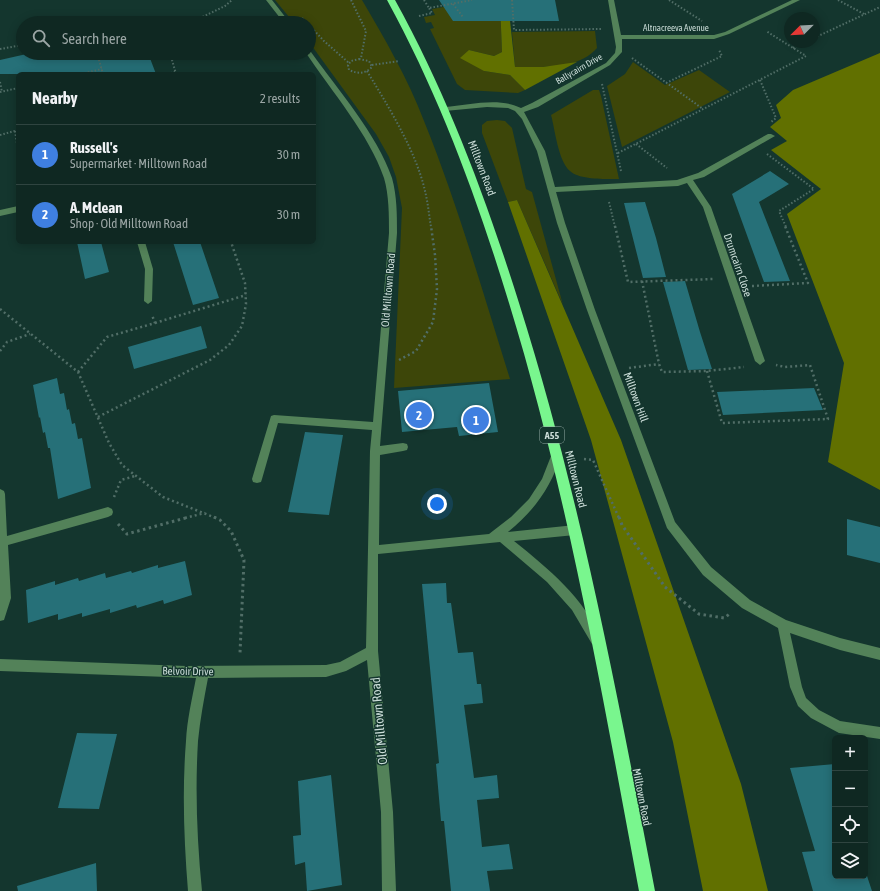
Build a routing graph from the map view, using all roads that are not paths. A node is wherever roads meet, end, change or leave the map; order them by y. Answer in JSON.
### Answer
{"nodes":[{"id":1,"x":269,"y":0,"type":"edge"},
{"id":2,"x":391,"y":0,"type":"edge"},
{"id":3,"x":611,"y":0,"type":"edge"},
{"id":4,"x":797,"y":0,"type":"edge"},
{"id":5,"x":282,"y":16,"type":"edge"},
{"id":6,"x":618,"y":37,"type":"junction"},
{"id":7,"x":314,"y":60,"type":"edge"},
{"id":8,"x":445,"y":109,"type":"junction"},
{"id":9,"x":520,"y":112,"type":"junction"},
{"id":10,"x":771,"y":136,"type":"road end"},
{"id":11,"x":688,"y":180,"type":"junction"},
{"id":12,"x":552,"y":190,"type":"junction"},
{"id":13,"x":16,"y":209,"type":"edge"},
{"id":14,"x":0,"y":213,"type":"edge"},
{"id":15,"x":142,"y":244,"type":"edge"},
{"id":16,"x":148,"y":301,"type":"road end"},
{"id":17,"x":760,"y":361,"type":"road end"},
{"id":18,"x":377,"y":426,"type":"junction"},
{"id":19,"x":403,"y":447,"type":"dead end"},
{"id":20,"x":375,"y":451,"type":"junction"},
{"id":21,"x":557,"y":454,"type":"junction"},
{"id":22,"x":257,"y":479,"type":"dead end"},
{"id":23,"x":0,"y":494,"type":"edge"},
{"id":24,"x":108,"y":512,"type":"road end"},
{"id":25,"x":575,"y":530,"type":"junction"},
{"id":26,"x":497,"y":538,"type":"junction"},
{"id":27,"x":3,"y":542,"type":"junction"},
{"id":28,"x":372,"y":550,"type":"junction"},
{"id":29,"x":0,"y":616,"type":"edge"},
{"id":30,"x":783,"y":624,"type":"junction"},
{"id":31,"x":601,"y":649,"type":"junction"},
{"id":32,"x":372,"y":651,"type":"junction"},
{"id":33,"x":880,"y":654,"type":"edge"},
{"id":34,"x":0,"y":665,"type":"edge"},
{"id":35,"x":203,"y":672,"type":"junction"},
{"id":36,"x":880,"y":733,"type":"edge"},
{"id":37,"x":195,"y":891,"type":"edge"},
{"id":38,"x":389,"y":891,"type":"edge"},
{"id":39,"x":647,"y":891,"type":"edge"}],
"edges":[{"from":1,"to":5,"type":"street"},
{"from":2,"to":8,"type":"highway","name":"Milltown Road","number":"A55"},
{"from":3,"to":6,"type":"street","name":"Ballycairn Drive"},
{"from":4,"to":6,"type":"street","name":"Altnacreeva Avenue"},
{"from":6,"to":9,"type":"street","name":"Ballycairn Drive"},
{"from":7,"to":18,"type":"street","name":"Old Milltown Road"},
{"from":8,"to":9,"type":"street"},
{"from":8,"to":21,"type":"highway","name":"Milltown Road","number":"A55"},
{"from":9,"to":12,"type":"street","name":"Milltown Hill"},
{"from":10,"to":11,"type":"street"},
{"from":11,"to":12,"type":"street"},
{"from":11,"to":17,"type":"street","name":"Drumcairn Close"},
{"from":12,"to":30,"type":"street","name":"Milltown Hill"},
{"from":13,"to":14,"type":"street"},
{"from":15,"to":16,"type":"street"},
{"from":18,"to":20,"type":"street","name":"Old Milltown Road"},
{"from":18,"to":22,"type":"street"},
{"from":19,"to":20,"type":"street"},
{"from":20,"to":28,"type":"street","name":"Old Milltown Road"},
{"from":21,"to":25,"type":"highway","name":"Milltown Road","number":"A55"},
{"from":21,"to":26,"type":"street"},
{"from":23,"to":27,"type":"street"},
{"from":24,"to":27,"type":"street"},
{"from":25,"to":26,"type":"street"},
{"from":25,"to":31,"type":"highway","name":"Milltown Road","number":"A55"},
{"from":26,"to":28,"type":"street"},
{"from":26,"to":31,"type":"street"},
{"from":27,"to":29,"type":"street"},
{"from":28,"to":32,"type":"street","name":"Old Milltown Road"},
{"from":30,"to":33,"type":"street","name":"Milltown Hill"},
{"from":30,"to":36,"type":"street"},
{"from":31,"to":39,"type":"highway","name":"Milltown Road","number":"A55"},
{"from":32,"to":35,"type":"street","name":"Belvoir Drive"},
{"from":32,"to":38,"type":"street","name":"Old Milltown Road"},
{"from":34,"to":35,"type":"street","name":"Belvoir Drive"},
{"from":35,"to":37,"type":"street"}]}
